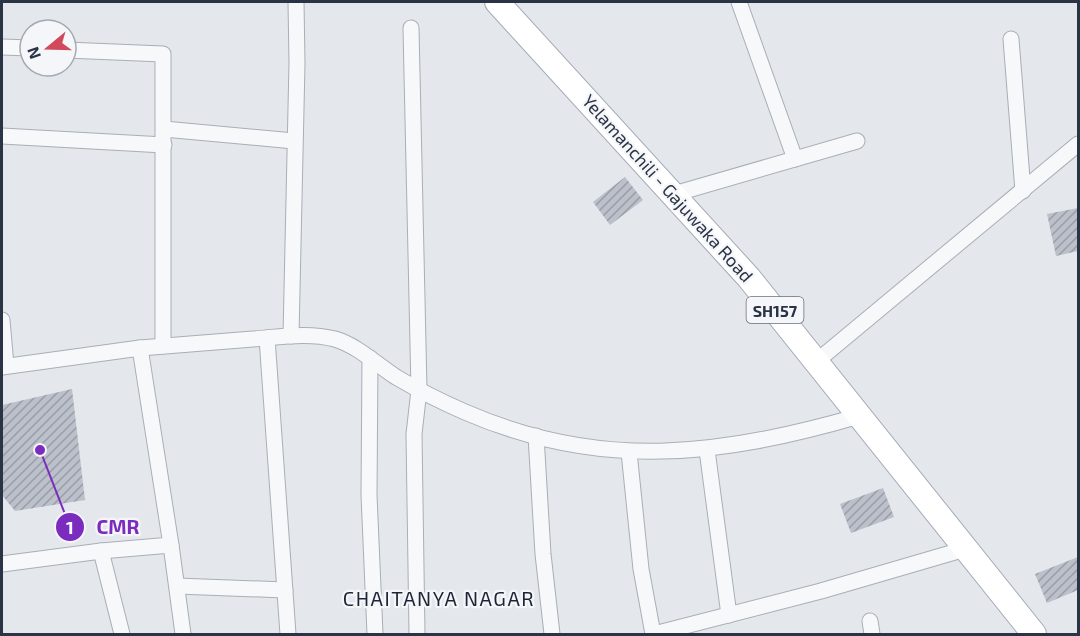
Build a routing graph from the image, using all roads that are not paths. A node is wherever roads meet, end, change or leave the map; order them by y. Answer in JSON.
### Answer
{"nodes":[{"id":1,"x":296,"y":2,"type":"edge"},
{"id":2,"x":497,"y":2,"type":"edge"},
{"id":3,"x":739,"y":2,"type":"edge"},
{"id":4,"x":411,"y":28,"type":"dead end"},
{"id":5,"x":1011,"y":39,"type":"dead end"},
{"id":6,"x":2,"y":47,"type":"edge"},
{"id":7,"x":18,"y":48,"type":"edge"},
{"id":8,"x":78,"y":50,"type":"edge"},
{"id":9,"x":164,"y":129,"type":"junction"},
{"id":10,"x":2,"y":136,"type":"edge"},
{"id":11,"x":294,"y":141,"type":"junction"},
{"id":12,"x":857,"y":141,"type":"dead end"},
{"id":13,"x":164,"y":145,"type":"junction"},
{"id":14,"x":1078,"y":145,"type":"edge"},
{"id":15,"x":795,"y":159,"type":"junction"},
{"id":16,"x":1023,"y":191,"type":"junction"},
{"id":17,"x":674,"y":194,"type":"junction"},
{"id":18,"x":2,"y":320,"type":"edge"},
{"id":19,"x":291,"y":336,"type":"junction"},
{"id":20,"x":267,"y":338,"type":"junction"},
{"id":21,"x":163,"y":346,"type":"junction"},
{"id":22,"x":140,"y":348,"type":"junction"},
{"id":23,"x":370,"y":358,"type":"junction"},
{"id":24,"x":817,"y":361,"type":"junction"},
{"id":25,"x":4,"y":366,"type":"edge"},
{"id":26,"x":419,"y":390,"type":"junction"},
{"id":27,"x":859,"y":416,"type":"junction"},
{"id":28,"x":536,"y":436,"type":"junction"},
{"id":29,"x":707,"y":450,"type":"junction"},
{"id":30,"x":629,"y":452,"type":"junction"},
{"id":31,"x":171,"y":544,"type":"junction"},
{"id":32,"x":965,"y":549,"type":"junction"},
{"id":33,"x":101,"y":551,"type":"junction"},
{"id":34,"x":2,"y":564,"type":"edge"},
{"id":35,"x":177,"y":586,"type":"junction"},
{"id":36,"x":285,"y":590,"type":"junction"},
{"id":37,"x":729,"y":615,"type":"junction"},
{"id":38,"x":122,"y":634,"type":"edge"},
{"id":39,"x":183,"y":634,"type":"edge"},
{"id":40,"x":288,"y":634,"type":"edge"},
{"id":41,"x":375,"y":634,"type":"edge"},
{"id":42,"x":417,"y":634,"type":"edge"},
{"id":43,"x":552,"y":634,"type":"edge"},
{"id":44,"x":653,"y":634,"type":"edge"},
{"id":45,"x":1034,"y":634,"type":"edge"}],
"edges":[{"from":1,"to":11,"type":"street"},
{"from":2,"to":17,"type":"main road","name":"Yelamanchili - Gajuwaka Road","number":"SH157"},
{"from":3,"to":15,"type":"street"},
{"from":4,"to":26,"type":"street"},
{"from":5,"to":16,"type":"street"},
{"from":6,"to":7,"type":"street"},
{"from":8,"to":9,"type":"street"},
{"from":9,"to":11,"type":"street"},
{"from":9,"to":13,"type":"street"},
{"from":10,"to":13,"type":"street"},
{"from":11,"to":19,"type":"street"},
{"from":12,"to":15,"type":"street"},
{"from":13,"to":21,"type":"street"},
{"from":14,"to":16,"type":"street"},
{"from":15,"to":17,"type":"street"},
{"from":16,"to":24,"type":"street"},
{"from":17,"to":24,"type":"main road","name":"Yelamanchili - Gajuwaka Road","number":"SH157"},
{"from":18,"to":25,"type":"street"},
{"from":19,"to":20,"type":"street"},
{"from":19,"to":23,"type":"street"},
{"from":20,"to":21,"type":"street"},
{"from":20,"to":36,"type":"street"},
{"from":21,"to":22,"type":"street"},
{"from":22,"to":25,"type":"street"},
{"from":22,"to":31,"type":"street"},
{"from":23,"to":26,"type":"street"},
{"from":23,"to":41,"type":"street"},
{"from":24,"to":27,"type":"main road","name":"Yelamanchili - Gajuwaka Road","number":"SH157"},
{"from":26,"to":28,"type":"street"},
{"from":26,"to":42,"type":"street"},
{"from":27,"to":29,"type":"street"},
{"from":27,"to":32,"type":"main road","name":"Yelamanchili - Gajuwaka Road","number":"SH157"},
{"from":28,"to":30,"type":"street"},
{"from":28,"to":43,"type":"street"},
{"from":29,"to":30,"type":"street"},
{"from":29,"to":37,"type":"street"},
{"from":30,"to":44,"type":"street"},
{"from":31,"to":33,"type":"street"},
{"from":31,"to":35,"type":"street"},
{"from":32,"to":37,"type":"street"},
{"from":32,"to":45,"type":"main road","name":"Yelamanchili - Gajuwaka Road","number":"SH157"},
{"from":33,"to":34,"type":"street"},
{"from":33,"to":38,"type":"street"},
{"from":35,"to":36,"type":"street"},
{"from":35,"to":39,"type":"street"},
{"from":36,"to":40,"type":"street"},
{"from":37,"to":44,"type":"street"}]}
